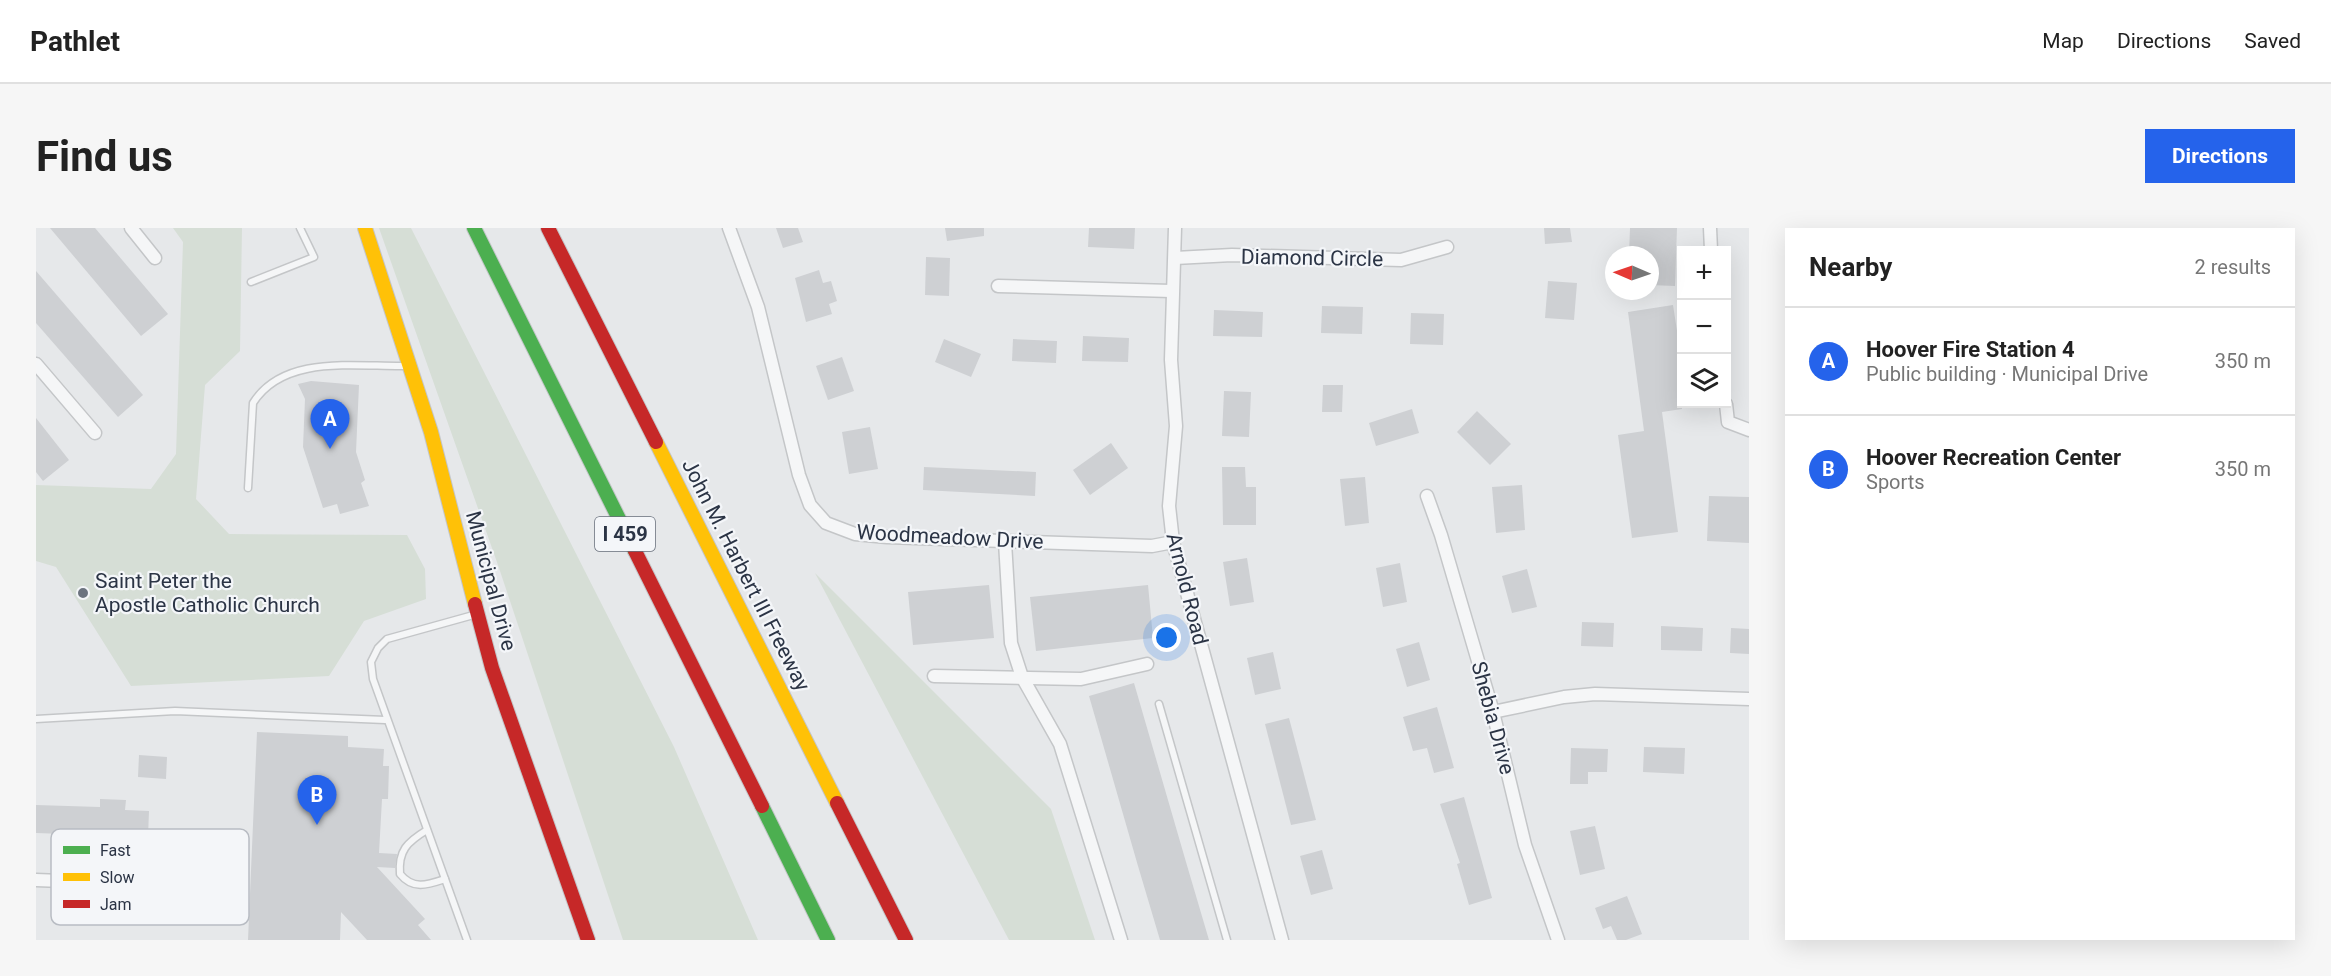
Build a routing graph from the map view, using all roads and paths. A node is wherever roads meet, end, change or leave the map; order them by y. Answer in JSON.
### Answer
{"nodes":[{"id":1,"x":130,"y":228,"type":"edge"},
{"id":2,"x":300,"y":228,"type":"edge"},
{"id":3,"x":365,"y":228,"type":"edge"},
{"id":4,"x":474,"y":228,"type":"edge"},
{"id":5,"x":548,"y":228,"type":"edge"},
{"id":6,"x":729,"y":228,"type":"edge"},
{"id":7,"x":1175,"y":228,"type":"edge"},
{"id":8,"x":1710,"y":228,"type":"edge"},
{"id":9,"x":1711,"y":246,"type":"edge"},
{"id":10,"x":1447,"y":247,"type":"dead end"},
{"id":11,"x":155,"y":258,"type":"dead end"},
{"id":12,"x":1175,"y":258,"type":"junction"},
{"id":13,"x":251,"y":282,"type":"dead end"},
{"id":14,"x":998,"y":286,"type":"dead end"},
{"id":15,"x":1171,"y":291,"type":"junction"},
{"id":16,"x":36,"y":364,"type":"edge"},
{"id":17,"x":410,"y":366,"type":"junction"},
{"id":18,"x":1726,"y":408,"type":"edge"},
{"id":19,"x":1749,"y":430,"type":"edge"},
{"id":20,"x":95,"y":433,"type":"dead end"},
{"id":21,"x":248,"y":488,"type":"dead end"},
{"id":22,"x":1427,"y":496,"type":"dead end"},
{"id":23,"x":1005,"y":542,"type":"junction"},
{"id":24,"x":1173,"y":542,"type":"junction"},
{"id":25,"x":477,"y":614,"type":"junction"},
{"id":26,"x":1148,"y":663,"type":"dead end"},
{"id":27,"x":934,"y":676,"type":"dead end"},
{"id":28,"x":1022,"y":677,"type":"junction"},
{"id":29,"x":1749,"y":699,"type":"edge"},
{"id":30,"x":1159,"y":704,"type":"dead end"},
{"id":31,"x":1492,"y":712,"type":"junction"},
{"id":32,"x":36,"y":719,"type":"edge"},
{"id":33,"x":385,"y":720,"type":"junction"},
{"id":34,"x":841,"y":808,"type":"junction"},
{"id":35,"x":427,"y":830,"type":"junction"},
{"id":36,"x":777,"y":840,"type":"junction"},
{"id":37,"x":445,"y":879,"type":"junction"},
{"id":38,"x":36,"y":880,"type":"edge"},
{"id":39,"x":51,"y":881,"type":"edge"},
{"id":40,"x":801,"y":918,"type":"dead end"},
{"id":41,"x":917,"y":930,"type":"dead end"},
{"id":42,"x":467,"y":940,"type":"edge"},
{"id":43,"x":588,"y":940,"type":"edge"},
{"id":44,"x":828,"y":940,"type":"edge"},
{"id":45,"x":906,"y":940,"type":"edge"},
{"id":46,"x":1121,"y":940,"type":"edge"},
{"id":47,"x":1227,"y":940,"type":"edge"},
{"id":48,"x":1282,"y":940,"type":"edge"},
{"id":49,"x":1558,"y":940,"type":"edge"}],
"edges":[{"from":1,"to":11,"type":"street"},
{"from":2,"to":13,"type":"lane"},
{"from":3,"to":17,"type":"main road","name":"Municipal Drive"},
{"from":4,"to":36,"type":"main road","number":"I 459"},
{"from":5,"to":34,"type":"main road","name":"John M. Harbert III Freeway"},
{"from":6,"to":23,"type":"street","name":"Woodmeadow Drive"},
{"from":7,"to":12,"type":"street","name":"Arnold Road"},
{"from":8,"to":9,"type":"street"},
{"from":10,"to":12,"type":"street","name":"Diamond Circle"},
{"from":12,"to":15,"type":"street","name":"Arnold Road"},
{"from":14,"to":15,"type":"street"},
{"from":15,"to":24,"type":"street","name":"Arnold Road"},
{"from":16,"to":20,"type":"street"},
{"from":17,"to":21,"type":"lane"},
{"from":17,"to":25,"type":"main road","name":"Municipal Drive"},
{"from":18,"to":19,"type":"street"},
{"from":22,"to":31,"type":"street","name":"Shebia Drive"},
{"from":23,"to":24,"type":"street","name":"Woodmeadow Drive"},
{"from":23,"to":28,"type":"street"},
{"from":24,"to":48,"type":"street","name":"Arnold Road"},
{"from":25,"to":33,"type":"lane"},
{"from":25,"to":43,"type":"main road","name":"Municipal Drive"},
{"from":26,"to":28,"type":"street"},
{"from":27,"to":28,"type":"street"},
{"from":28,"to":46,"type":"street"},
{"from":29,"to":31,"type":"street"},
{"from":30,"to":47,"type":"lane"},
{"from":31,"to":49,"type":"street","name":"Shebia Drive"},
{"from":32,"to":33,"type":"lane"},
{"from":33,"to":35,"type":"lane"},
{"from":34,"to":41,"type":"main road"},
{"from":34,"to":45,"type":"main road","name":"John M. Harbert III Freeway"},
{"from":35,"to":37,"type":"lane"},
{"from":35,"to":37,"type":"lane"},
{"from":36,"to":40,"type":"main road"},
{"from":36,"to":44,"type":"main road","number":"I 459"},
{"from":37,"to":42,"type":"lane"},
{"from":38,"to":39,"type":"street"}]}
